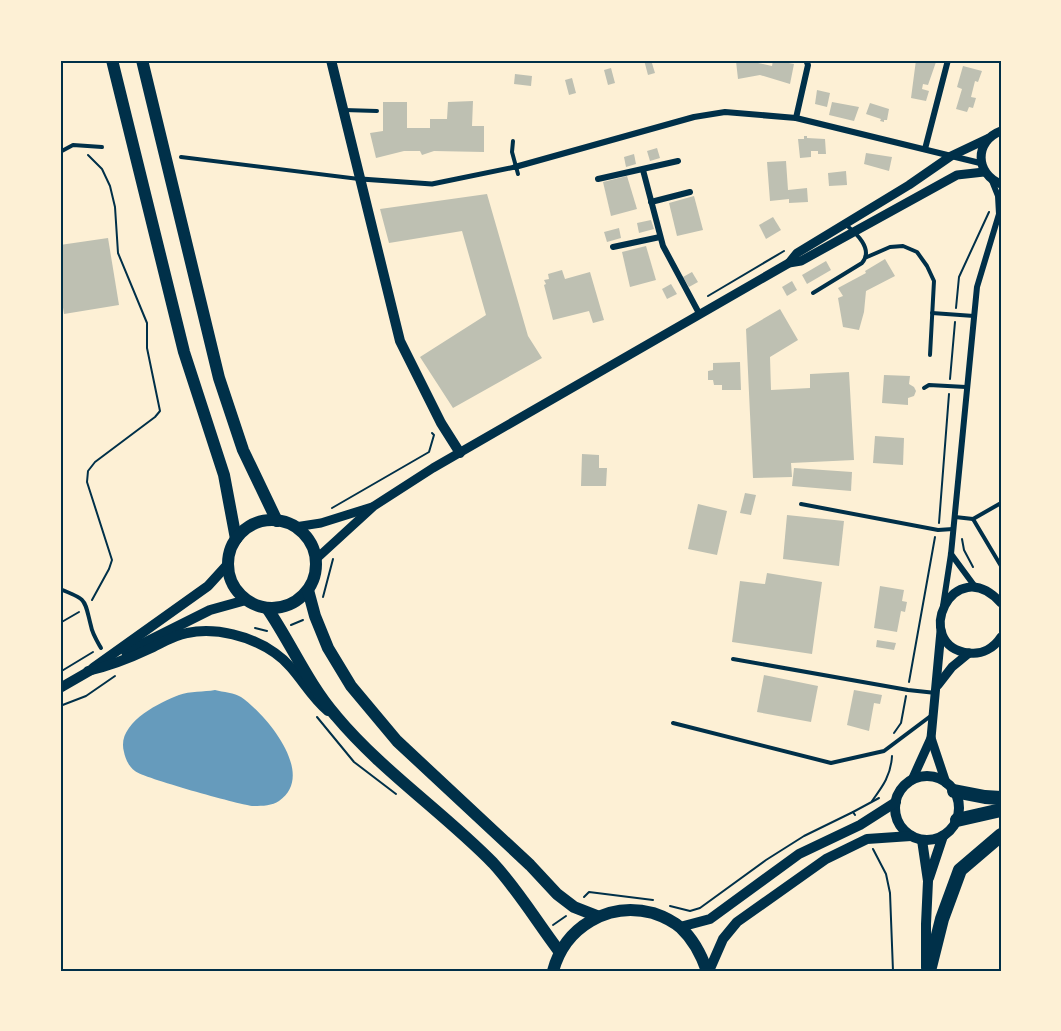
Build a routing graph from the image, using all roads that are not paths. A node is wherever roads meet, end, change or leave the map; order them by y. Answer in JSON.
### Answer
{"nodes":[{"id":1,"x":112,"y":60,"type":"edge"},
{"id":2,"x":331,"y":60,"type":"edge"},
{"id":3,"x":806,"y":60,"type":"edge"},
{"id":4,"x":948,"y":60,"type":"edge"},
{"id":5,"x":144,"y":64,"type":"edge"},
{"id":6,"x":343,"y":110,"type":"junction"},
{"id":7,"x":377,"y":111,"type":"dead end"},
{"id":8,"x":796,"y":117,"type":"junction"},
{"id":9,"x":1001,"y":131,"type":"edge"},
{"id":10,"x":989,"y":138,"type":"junction"},
{"id":11,"x":513,"y":141,"type":"dead end"},
{"id":12,"x":102,"y":147,"type":"dead end"},
{"id":13,"x":925,"y":149,"type":"junction"},
{"id":14,"x":60,"y":152,"type":"edge"},
{"id":15,"x":951,"y":156,"type":"junction"},
{"id":16,"x":181,"y":157,"type":"dead end"},
{"id":17,"x":678,"y":161,"type":"dead end"},
{"id":18,"x":515,"y":167,"type":"junction"},
{"id":19,"x":982,"y":167,"type":"junction"},
{"id":20,"x":643,"y":170,"type":"junction"},
{"id":21,"x":518,"y":174,"type":"dead end"},
{"id":22,"x":359,"y":179,"type":"junction"},
{"id":23,"x":598,"y":179,"type":"dead end"},
{"id":24,"x":997,"y":182,"type":"edge"},
{"id":25,"x":690,"y":192,"type":"dead end"},
{"id":26,"x":651,"y":202,"type":"junction"},
{"id":27,"x":1001,"y":222,"type":"edge"},
{"id":28,"x":845,"y":224,"type":"junction"},
{"id":29,"x":855,"y":232,"type":"junction"},
{"id":30,"x":994,"y":234,"type":"junction"},
{"id":31,"x":660,"y":237,"type":"junction"},
{"id":32,"x":613,"y":247,"type":"dead end"},
{"id":33,"x":867,"y":257,"type":"junction"},
{"id":34,"x":789,"y":263,"type":"junction"},
{"id":35,"x":813,"y":293,"type":"dead end"},
{"id":36,"x":932,"y":313,"type":"junction"},
{"id":37,"x":700,"y":315,"type":"junction"},
{"id":38,"x":974,"y":316,"type":"junction"},
{"id":39,"x":930,"y":355,"type":"dead end"},
{"id":40,"x":966,"y":387,"type":"junction"},
{"id":41,"x":924,"y":388,"type":"dead end"},
{"id":42,"x":460,"y":453,"type":"junction"},
{"id":43,"x":1001,"y":503,"type":"edge"},
{"id":44,"x":801,"y":504,"type":"dead end"},
{"id":45,"x":374,"y":506,"type":"junction"},
{"id":46,"x":954,"y":517,"type":"junction"},
{"id":47,"x":973,"y":519,"type":"junction"},
{"id":48,"x":277,"y":521,"type":"junction"},
{"id":49,"x":295,"y":527,"type":"junction"},
{"id":50,"x":953,"y":529,"type":"junction"},
{"id":51,"x":236,"y":539,"type":"junction"},
{"id":52,"x":951,"y":554,"type":"junction"},
{"id":53,"x":315,"y":560,"type":"junction"},
{"id":54,"x":228,"y":564,"type":"junction"},
{"id":55,"x":1001,"y":566,"type":"edge"},
{"id":56,"x":976,"y":588,"type":"junction"},
{"id":57,"x":60,"y":589,"type":"edge"},
{"id":58,"x":308,"y":590,"type":"junction"},
{"id":59,"x":997,"y":596,"type":"edge"},
{"id":60,"x":246,"y":600,"type":"junction"},
{"id":61,"x":1001,"y":603,"type":"edge"},
{"id":62,"x":267,"y":608,"type":"junction"},
{"id":63,"x":942,"y":609,"type":"junction"},
{"id":64,"x":941,"y":630,"type":"junction"},
{"id":65,"x":999,"y":641,"type":"edge"},
{"id":66,"x":101,"y":648,"type":"road end"},
{"id":67,"x":969,"y":653,"type":"junction"},
{"id":68,"x":733,"y":659,"type":"dead end"},
{"id":69,"x":88,"y":671,"type":"junction"},
{"id":70,"x":60,"y":688,"type":"edge"},
{"id":71,"x":937,"y":690,"type":"junction"},
{"id":72,"x":935,"y":712,"type":"junction"},
{"id":73,"x":334,"y":715,"type":"junction"},
{"id":74,"x":673,"y":723,"type":"dead end"},
{"id":75,"x":931,"y":738,"type":"junction"},
{"id":76,"x":912,"y":780,"type":"junction"},
{"id":77,"x":950,"y":787,"type":"junction"},
{"id":78,"x":1001,"y":798,"type":"edge"},
{"id":79,"x":896,"y":802,"type":"junction"},
{"id":80,"x":1001,"y":810,"type":"edge"},
{"id":81,"x":957,"y":820,"type":"junction"},
{"id":82,"x":1001,"y":835,"type":"edge"},
{"id":83,"x":943,"y":836,"type":"junction"},
{"id":84,"x":916,"y":838,"type":"junction"},
{"id":85,"x":928,"y":881,"type":"junction"},
{"id":86,"x":597,"y":916,"type":"junction"},
{"id":87,"x":680,"y":927,"type":"junction"},
{"id":88,"x":559,"y":951,"type":"junction"},
{"id":89,"x":553,"y":971,"type":"edge"},
{"id":90,"x":708,"y":971,"type":"edge"},
{"id":91,"x":928,"y":971,"type":"edge"}],
"edges":[{"from":1,"to":51,"type":"main road"},
{"from":2,"to":6,"type":"main road"},
{"from":3,"to":8,"type":"street"},
{"from":4,"to":13,"type":"street"},
{"from":5,"to":48,"type":"main road"},
{"from":6,"to":7,"type":"lane"},
{"from":6,"to":22,"type":"main road"},
{"from":8,"to":13,"type":"street"},
{"from":8,"to":18,"type":"street"},
{"from":9,"to":10,"type":"street"},
{"from":10,"to":15,"type":"street"},
{"from":10,"to":19,"type":"street"},
{"from":11,"to":18,"type":"lane"},
{"from":12,"to":14,"type":"lane"},
{"from":13,"to":15,"type":"street"},
{"from":15,"to":19,"type":"street"},
{"from":15,"to":28,"type":"street"},
{"from":16,"to":22,"type":"lane"},
{"from":17,"to":20,"type":"street"},
{"from":18,"to":21,"type":"lane"},
{"from":18,"to":22,"type":"street"},
{"from":19,"to":24,"type":"street"},
{"from":19,"to":29,"type":"street"},
{"from":20,"to":23,"type":"street"},
{"from":20,"to":26,"type":"street"},
{"from":22,"to":42,"type":"main road"},
{"from":24,"to":30,"type":"street"},
{"from":25,"to":26,"type":"street"},
{"from":26,"to":31,"type":"street"},
{"from":27,"to":30,"type":"street"},
{"from":28,"to":29,"type":"lane"},
{"from":28,"to":34,"type":"street"},
{"from":29,"to":33,"type":"lane"},
{"from":29,"to":34,"type":"street"},
{"from":30,"to":38,"type":"street"},
{"from":31,"to":32,"type":"street"},
{"from":31,"to":37,"type":"street"},
{"from":33,"to":35,"type":"lane"},
{"from":33,"to":36,"type":"lane"},
{"from":34,"to":37,"type":"street"},
{"from":36,"to":38,"type":"lane"},
{"from":36,"to":39,"type":"lane"},
{"from":37,"to":42,"type":"street"},
{"from":38,"to":40,"type":"street"},
{"from":40,"to":41,"type":"lane"},
{"from":40,"to":46,"type":"street"},
{"from":42,"to":45,"type":"street"},
{"from":43,"to":47,"type":"lane"},
{"from":44,"to":50,"type":"lane"},
{"from":45,"to":49,"type":"street"},
{"from":45,"to":53,"type":"street"},
{"from":46,"to":47,"type":"lane"},
{"from":46,"to":50,"type":"street"},
{"from":47,"to":55,"type":"lane"},
{"from":48,"to":49,"type":"main road"},
{"from":48,"to":51,"type":"main road"},
{"from":49,"to":53,"type":"main road"},
{"from":50,"to":52,"type":"street"},
{"from":51,"to":54,"type":"main road"},
{"from":52,"to":56,"type":"street"},
{"from":52,"to":63,"type":"street"},
{"from":53,"to":58,"type":"main road"},
{"from":54,"to":60,"type":"main road"},
{"from":54,"to":69,"type":"main road"},
{"from":56,"to":59,"type":"street"},
{"from":56,"to":63,"type":"street"},
{"from":57,"to":66,"type":"lane"},
{"from":58,"to":62,"type":"main road"},
{"from":58,"to":86,"type":"main road"},
{"from":59,"to":61,"type":"street"},
{"from":60,"to":62,"type":"main road"},
{"from":60,"to":69,"type":"main road"},
{"from":62,"to":73,"type":"main road"},
{"from":63,"to":64,"type":"street"},
{"from":64,"to":67,"type":"street"},
{"from":64,"to":71,"type":"street"},
{"from":65,"to":67,"type":"street"},
{"from":67,"to":71,"type":"street"},
{"from":68,"to":71,"type":"lane"},
{"from":69,"to":70,"type":"main road"},
{"from":69,"to":73,"type":"main road"},
{"from":71,"to":72,"type":"street"},
{"from":72,"to":74,"type":"lane"},
{"from":72,"to":75,"type":"street"},
{"from":73,"to":88,"type":"main road"},
{"from":75,"to":76,"type":"street"},
{"from":75,"to":77,"type":"street"},
{"from":76,"to":77,"type":"main road"},
{"from":76,"to":79,"type":"main road"},
{"from":77,"to":78,"type":"highway"},
{"from":77,"to":81,"type":"main road"},
{"from":79,"to":84,"type":"main road"},
{"from":79,"to":87,"type":"main road"},
{"from":80,"to":81,"type":"highway"},
{"from":81,"to":83,"type":"main road"},
{"from":82,"to":91,"type":"highway"},
{"from":83,"to":84,"type":"main road"},
{"from":83,"to":85,"type":"main road"},
{"from":84,"to":85,"type":"main road"},
{"from":84,"to":90,"type":"main road"},
{"from":85,"to":91,"type":"main road"},
{"from":86,"to":87,"type":"main road"},
{"from":86,"to":88,"type":"main road"},
{"from":87,"to":90,"type":"main road"},
{"from":88,"to":89,"type":"main road"}]}
